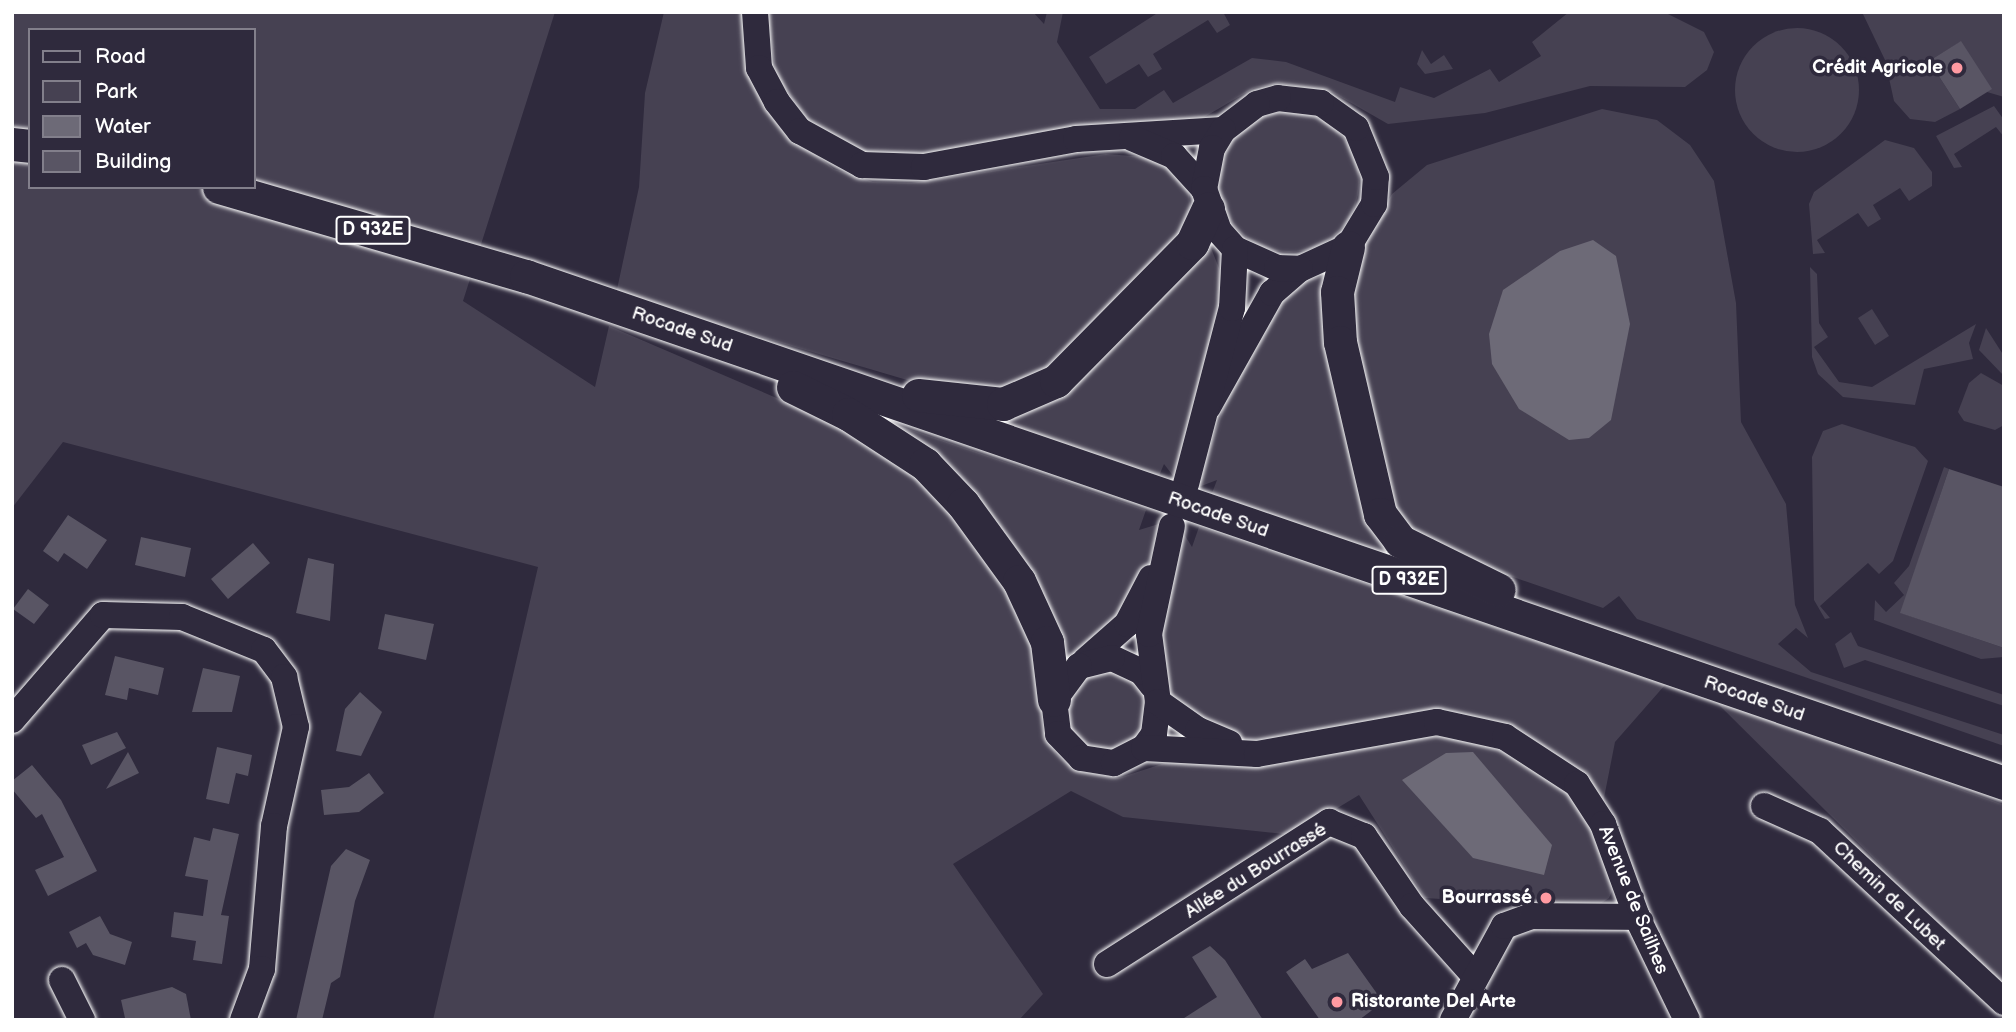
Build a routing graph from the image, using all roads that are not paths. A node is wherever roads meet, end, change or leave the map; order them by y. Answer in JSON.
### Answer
{"nodes":[{"id":1,"x":755,"y":12,"type":"edge"},
{"id":2,"x":1223,"y":130,"type":"junction"},
{"id":3,"x":1124,"y":135,"type":"junction"},
{"id":4,"x":226,"y":189,"type":"edge"},
{"id":5,"x":1206,"y":199,"type":"junction"},
{"id":6,"x":1348,"y":247,"type":"junction"},
{"id":7,"x":1235,"y":249,"type":"junction"},
{"id":8,"x":1300,"y":269,"type":"junction"},
{"id":9,"x":625,"y":310,"type":"junction"},
{"id":10,"x":831,"y":381,"type":"junction"},
{"id":11,"x":1208,"y":407,"type":"junction"},
{"id":12,"x":1186,"y":484,"type":"dead end"},
{"id":13,"x":1172,"y":526,"type":"dead end"},
{"id":14,"x":1164,"y":551,"type":"junction"},
{"id":15,"x":1616,"y":650,"type":"junction"},
{"id":16,"x":1079,"y":666,"type":"junction"},
{"id":17,"x":1155,"y":693,"type":"junction"},
{"id":18,"x":1054,"y":701,"type":"junction"},
{"id":19,"x":12,"y":720,"type":"edge"},
{"id":20,"x":1858,"y":736,"type":"junction"},
{"id":21,"x":1144,"y":748,"type":"junction"},
{"id":22,"x":1257,"y":754,"type":"junction"},
{"id":23,"x":2004,"y":783,"type":"edge"},
{"id":24,"x":2004,"y":795,"type":"edge"},
{"id":25,"x":1764,"y":806,"type":"dead end"},
{"id":26,"x":1637,"y":917,"type":"junction"},
{"id":27,"x":1107,"y":964,"type":"dead end"},
{"id":28,"x":1474,"y":975,"type":"junction"},
{"id":29,"x":62,"y":981,"type":"dead end"},
{"id":30,"x":2004,"y":1002,"type":"edge"},
{"id":31,"x":82,"y":1020,"type":"edge"},
{"id":32,"x":243,"y":1020,"type":"edge"},
{"id":33,"x":1453,"y":1020,"type":"edge"},
{"id":34,"x":1687,"y":1020,"type":"edge"}],
"edges":[{"from":1,"to":3,"type":"street"},
{"from":2,"to":3,"type":"street"},
{"from":2,"to":5,"type":"street"},
{"from":2,"to":6,"type":"street"},
{"from":3,"to":5,"type":"street"},
{"from":4,"to":9,"type":"main road","name":"Rocade Sud","number":"D 932E"},
{"from":5,"to":7,"type":"street"},
{"from":5,"to":10,"type":"main road"},
{"from":6,"to":8,"type":"street"},
{"from":6,"to":15,"type":"main road"},
{"from":7,"to":8,"type":"street"},
{"from":7,"to":11,"type":"street"},
{"from":8,"to":11,"type":"street"},
{"from":9,"to":10,"type":"main road","name":"Rocade Sud","number":"D 932E"},
{"from":9,"to":18,"type":"main road"},
{"from":10,"to":15,"type":"main road","name":"Rocade Sud","number":"D 932E"},
{"from":11,"to":12,"type":"street"},
{"from":13,"to":14,"type":"street"},
{"from":14,"to":16,"type":"street"},
{"from":14,"to":17,"type":"street"},
{"from":15,"to":20,"type":"main road","name":"Rocade Sud","number":"D 932E"},
{"from":16,"to":17,"type":"street"},
{"from":16,"to":18,"type":"street"},
{"from":17,"to":21,"type":"street"},
{"from":17,"to":22,"type":"street"},
{"from":18,"to":21,"type":"street"},
{"from":19,"to":32,"type":"street"},
{"from":20,"to":23,"type":"main road","name":"Rocade Sud","number":"D 932E"},
{"from":20,"to":24,"type":"main road","name":"Rocade Sud","number":"D 932E"},
{"from":21,"to":22,"type":"street","name":"Avenue de Sailhes"},
{"from":22,"to":26,"type":"street","name":"Avenue de Sailhes"},
{"from":25,"to":30,"type":"street","name":"Chemin de Lubet"},
{"from":26,"to":28,"type":"street"},
{"from":26,"to":34,"type":"street","name":"Avenue de Sailhes"},
{"from":27,"to":28,"type":"street","name":"Allée du Bourrassé"},
{"from":28,"to":33,"type":"street"},
{"from":29,"to":31,"type":"street"}]}
